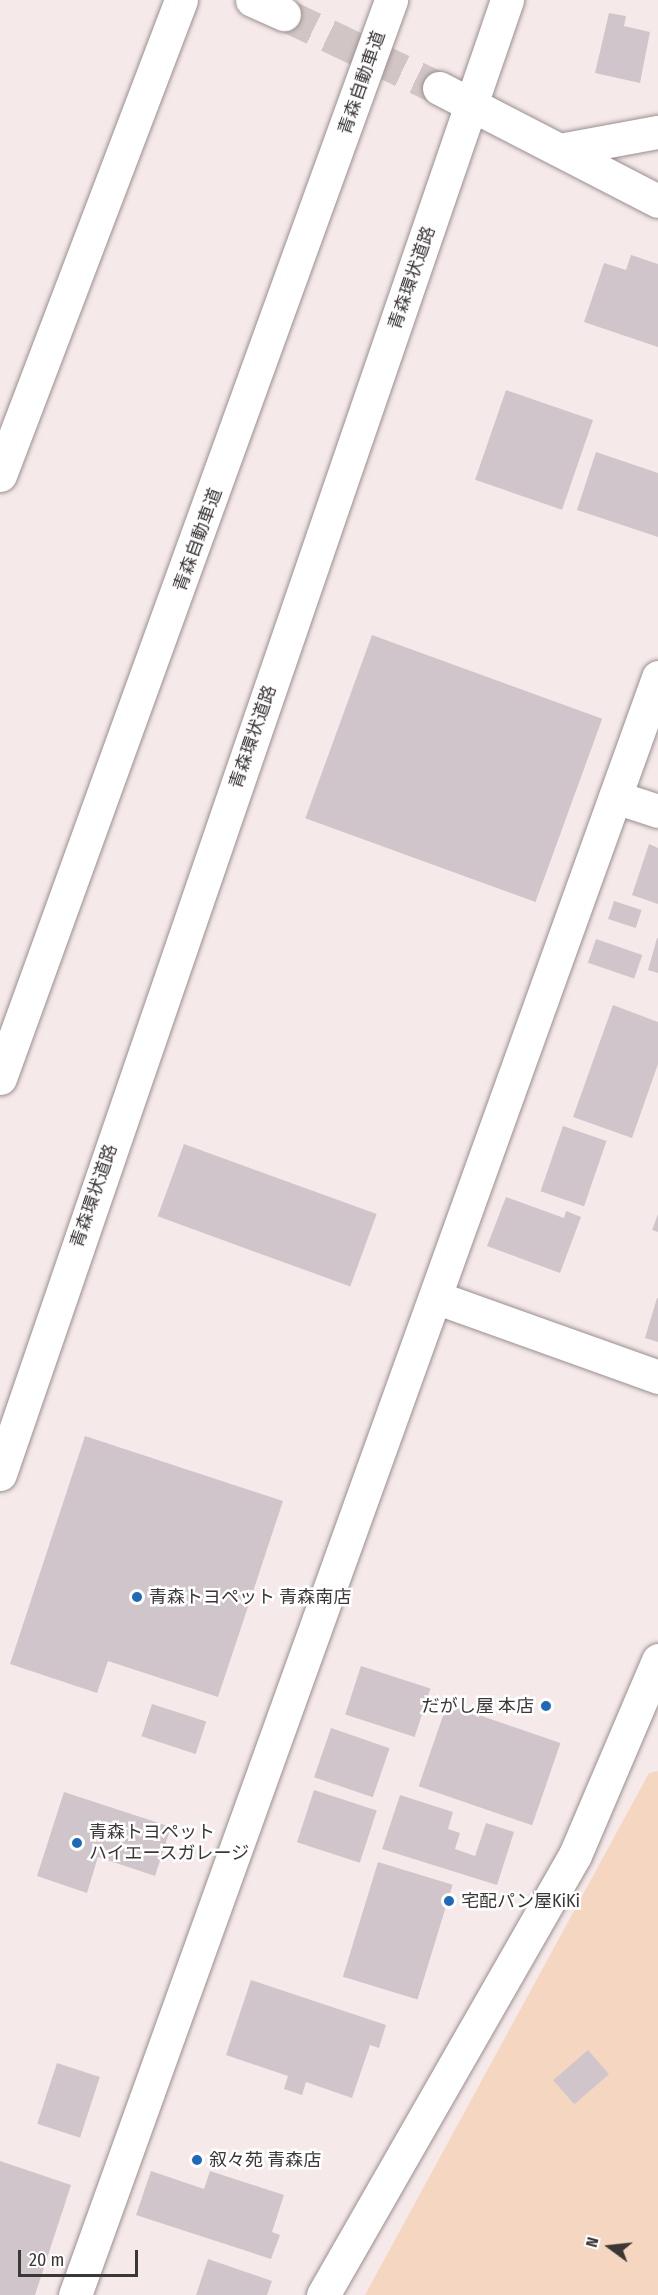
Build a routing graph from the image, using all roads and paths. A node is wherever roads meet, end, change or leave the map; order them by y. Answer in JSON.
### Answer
{"nodes":[{"id":1,"x":181,"y":0,"type":"edge"},
{"id":2,"x":252,"y":0,"type":"edge"},
{"id":3,"x":391,"y":0,"type":"edge"},
{"id":4,"x":507,"y":0,"type":"edge"},
{"id":5,"x":284,"y":14,"type":"tunnel mouth"},
{"id":6,"x":439,"y":88,"type":"tunnel mouth"},
{"id":7,"x":473,"y":104,"type":"junction"},
{"id":8,"x":658,"y":132,"type":"edge"},
{"id":9,"x":565,"y":149,"type":"junction"},
{"id":10,"x":658,"y":201,"type":"edge"},
{"id":11,"x":0,"y":475,"type":"edge"},
{"id":12,"x":658,"y":676,"type":"edge"},
{"id":13,"x":615,"y":797,"type":"junction"},
{"id":14,"x":658,"y":811,"type":"edge"},
{"id":15,"x":0,"y":1078,"type":"edge"},
{"id":16,"x":435,"y":1297,"type":"junction"},
{"id":17,"x":658,"y":1377,"type":"edge"},
{"id":18,"x":0,"y":1474,"type":"edge"},
{"id":19,"x":658,"y":1660,"type":"edge"},
{"id":20,"x":649,"y":1715,"type":"edge"},
{"id":21,"x":75,"y":2295,"type":"edge"},
{"id":22,"x":323,"y":2295,"type":"edge"}],
"edges":[{"from":1,"to":11,"type":"main road"},
{"from":2,"to":5,"type":"main road"},
{"from":3,"to":15,"type":"main road","name":"青森自動車道"},
{"from":4,"to":7,"type":"main road","name":"青森環状道路"},
{"from":6,"to":7,"type":"main road"},
{"from":7,"to":9,"type":"main road"},
{"from":7,"to":18,"type":"main road","name":"青森環状道路"},
{"from":8,"to":9,"type":"main road"},
{"from":9,"to":10,"type":"main road"},
{"from":12,"to":13,"type":"main road"},
{"from":13,"to":14,"type":"main road"},
{"from":13,"to":16,"type":"main road"},
{"from":16,"to":17,"type":"main road"},
{"from":16,"to":21,"type":"main road"},
{"from":19,"to":20,"type":"main road"},
{"from":20,"to":22,"type":"main road"}]}
